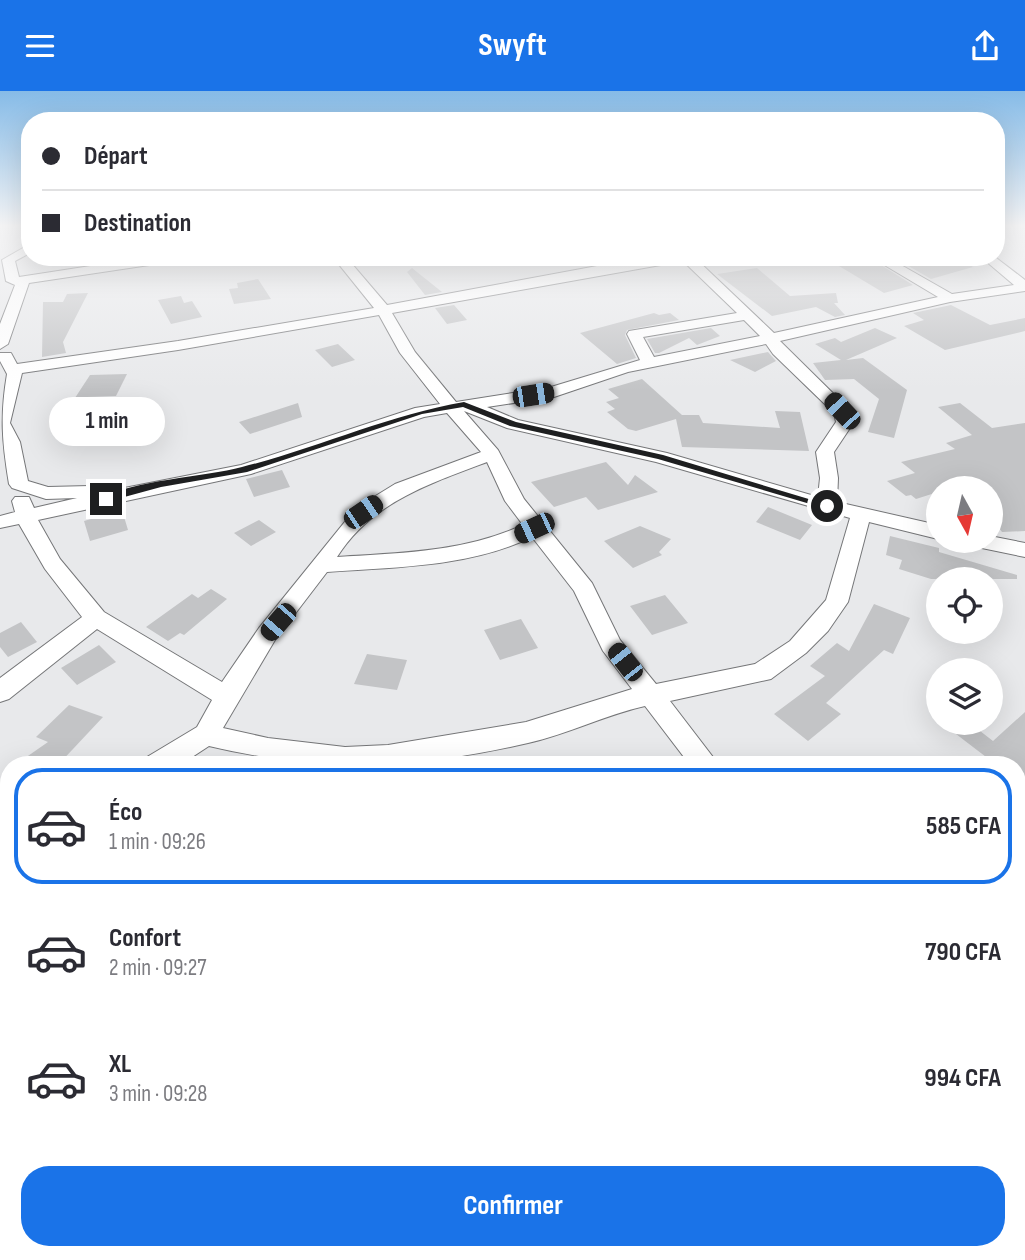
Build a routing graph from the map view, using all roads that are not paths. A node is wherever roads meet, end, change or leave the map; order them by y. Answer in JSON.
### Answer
{"nodes":[{"id":1,"x":12,"y":281,"type":"edge"},
{"id":2,"x":359,"y":282,"type":"edge"},
{"id":3,"x":523,"y":282,"type":"edge"},
{"id":4,"x":709,"y":282,"type":"edge"},
{"id":5,"x":921,"y":282,"type":"edge"},
{"id":6,"x":1025,"y":287,"type":"edge"},
{"id":7,"x":950,"y":298,"type":"junction"},
{"id":8,"x":382,"y":309,"type":"junction"},
{"id":9,"x":745,"y":316,"type":"junction"},
{"id":10,"x":770,"y":337,"type":"junction"},
{"id":11,"x":0,"y":344,"type":"edge"},
{"id":12,"x":0,"y":350,"type":"edge"},
{"id":13,"x":649,"y":362,"type":"junction"},
{"id":14,"x":13,"y":369,"type":"junction"},
{"id":15,"x":457,"y":405,"type":"junction"},
{"id":16,"x":1,"y":425,"type":"edge"},
{"id":17,"x":492,"y":454,"type":"junction"},
{"id":18,"x":19,"y":484,"type":"junction"},
{"id":19,"x":122,"y":495,"type":"junction"},
{"id":20,"x":827,"y":506,"type":"junction"},
{"id":21,"x":861,"y":514,"type":"junction"},
{"id":22,"x":26,"y":517,"type":"junction"},
{"id":23,"x":0,"y":522,"type":"edge"},
{"id":24,"x":534,"y":528,"type":"junction"},
{"id":25,"x":926,"y":529,"type":"edge"},
{"id":26,"x":1003,"y":546,"type":"edge"},
{"id":27,"x":1025,"y":550,"type":"edge"},
{"id":28,"x":320,"y":565,"type":"junction"},
{"id":29,"x":96,"y":618,"type":"junction"},
{"id":30,"x":0,"y":692,"type":"edge"},
{"id":31,"x":226,"y":696,"type":"junction"},
{"id":32,"x":652,"y":697,"type":"junction"},
{"id":33,"x":206,"y":735,"type":"junction"},
{"id":34,"x":172,"y":756,"type":"edge"},
{"id":35,"x":326,"y":756,"type":"edge"},
{"id":36,"x":432,"y":756,"type":"edge"},
{"id":37,"x":699,"y":756,"type":"edge"}],
"edges":[{"from":1,"to":11,"type":"street"},
{"from":2,"to":8,"type":"street"},
{"from":3,"to":8,"type":"street"},
{"from":4,"to":9,"type":"street"},
{"from":5,"to":7,"type":"street"},
{"from":6,"to":7,"type":"street"},
{"from":7,"to":10,"type":"street"},
{"from":8,"to":14,"type":"street"},
{"from":8,"to":15,"type":"street"},
{"from":9,"to":10,"type":"street"},
{"from":9,"to":13,"type":"street"},
{"from":10,"to":13,"type":"street"},
{"from":10,"to":20,"type":"street"},
{"from":12,"to":14,"type":"street"},
{"from":13,"to":15,"type":"street"},
{"from":14,"to":16,"type":"street"},
{"from":15,"to":17,"type":"street"},
{"from":15,"to":19,"type":"street"},
{"from":15,"to":20,"type":"street"},
{"from":16,"to":18,"type":"street"},
{"from":17,"to":24,"type":"street"},
{"from":17,"to":28,"type":"street"},
{"from":18,"to":19,"type":"street"},
{"from":18,"to":22,"type":"street"},
{"from":19,"to":22,"type":"street"},
{"from":20,"to":21,"type":"street"},
{"from":21,"to":25,"type":"street"},
{"from":21,"to":32,"type":"street"},
{"from":22,"to":23,"type":"street"},
{"from":22,"to":29,"type":"street"},
{"from":24,"to":28,"type":"street"},
{"from":24,"to":32,"type":"street"},
{"from":26,"to":27,"type":"street"},
{"from":28,"to":31,"type":"street"},
{"from":29,"to":30,"type":"street"},
{"from":29,"to":31,"type":"street"},
{"from":31,"to":33,"type":"street"},
{"from":32,"to":36,"type":"street"},
{"from":32,"to":37,"type":"street"},
{"from":33,"to":34,"type":"street"},
{"from":33,"to":35,"type":"street"}]}
